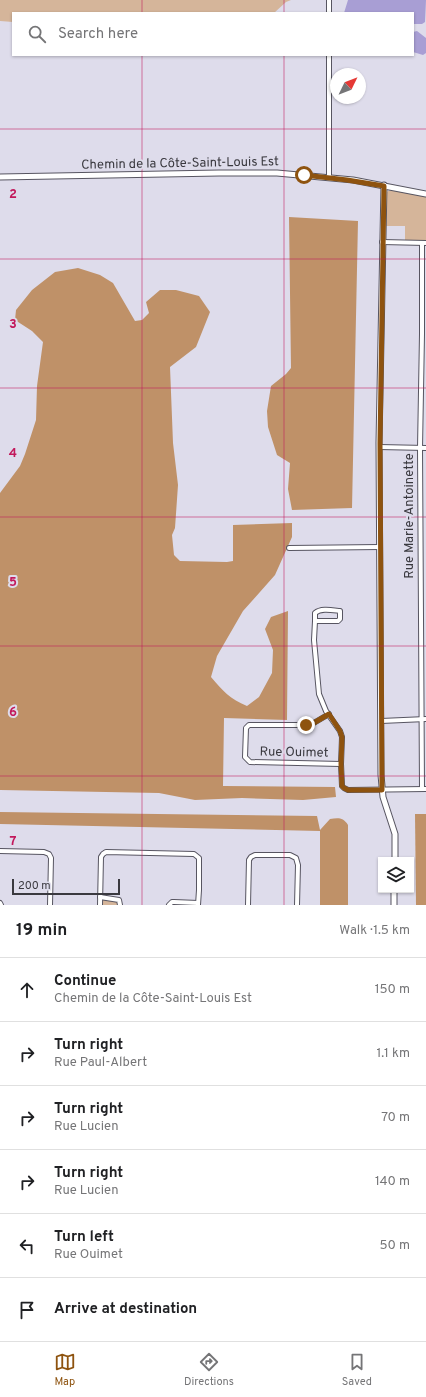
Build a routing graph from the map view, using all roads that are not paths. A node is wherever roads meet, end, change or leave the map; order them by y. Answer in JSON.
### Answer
{"nodes":[{"id":1,"x":329,"y":0,"type":"edge"},
{"id":2,"x":329,"y":12,"type":"edge"},
{"id":3,"x":329,"y":56,"type":"edge"},
{"id":4,"x":0,"y":177,"type":"edge"},
{"id":5,"x":329,"y":177,"type":"junction"},
{"id":6,"x":384,"y":186,"type":"junction"},
{"id":7,"x":426,"y":194,"type":"edge"},
{"id":8,"x":382,"y":242,"type":"junction"},
{"id":9,"x":424,"y":243,"type":"edge"},
{"id":10,"x":380,"y":447,"type":"junction"},
{"id":11,"x":420,"y":448,"type":"junction"},
{"id":12,"x":426,"y":448,"type":"edge"},
{"id":13,"x":380,"y":547,"type":"junction"},
{"id":14,"x":289,"y":548,"type":"dead end"},
{"id":15,"x":315,"y":622,"type":"junction"},
{"id":16,"x":329,"y":714,"type":"junction"},
{"id":17,"x":424,"y":719,"type":"edge"},
{"id":18,"x":381,"y":721,"type":"junction"},
{"id":19,"x":341,"y":764,"type":"junction"},
{"id":20,"x":424,"y":789,"type":"edge"},
{"id":21,"x":382,"y":790,"type":"junction"},
{"id":22,"x":0,"y":851,"type":"edge"},
{"id":23,"x":395,"y":857,"type":"edge"},
{"id":24,"x":394,"y":893,"type":"edge"},
{"id":25,"x":100,"y":897,"type":"junction"},
{"id":26,"x":198,"y":904,"type":"edge"},
{"id":27,"x":50,"y":905,"type":"edge"},
{"id":28,"x":100,"y":905,"type":"edge"},
{"id":29,"x":120,"y":905,"type":"edge"},
{"id":30,"x":170,"y":905,"type":"edge"},
{"id":31,"x":248,"y":905,"type":"edge"},
{"id":32,"x":297,"y":905,"type":"edge"},
{"id":33,"x":394,"y":905,"type":"edge"}],
"edges":[{"from":1,"to":2,"type":"street"},
{"from":3,"to":5,"type":"street"},
{"from":4,"to":5,"type":"street","name":"Chemin de la Côte-Saint-Louis Est"},
{"from":5,"to":6,"type":"street","name":"Chemin de la Côte-Saint-Louis Est"},
{"from":6,"to":7,"type":"street","name":"Chemin de la Côte-Saint-Louis Est"},
{"from":6,"to":8,"type":"street"},
{"from":8,"to":9,"type":"street"},
{"from":8,"to":10,"type":"street"},
{"from":9,"to":11,"type":"street","name":"Rue Marie-Antoinette"},
{"from":10,"to":11,"type":"street"},
{"from":10,"to":13,"type":"street"},
{"from":11,"to":12,"type":"street"},
{"from":11,"to":17,"type":"street","name":"Rue Marie-Antoinette"},
{"from":13,"to":14,"type":"street"},
{"from":13,"to":18,"type":"street"},
{"from":15,"to":15,"type":"street"},
{"from":15,"to":16,"type":"street"},
{"from":16,"to":19,"type":"street"},
{"from":16,"to":19,"type":"street","name":"Rue Ouimet"},
{"from":17,"to":18,"type":"street"},
{"from":17,"to":20,"type":"street","name":"Rue Marie-Antoinette"},
{"from":18,"to":21,"type":"street"},
{"from":19,"to":21,"type":"street"},
{"from":20,"to":21,"type":"street"},
{"from":21,"to":23,"type":"street"},
{"from":22,"to":27,"type":"street"},
{"from":24,"to":33,"type":"street"},
{"from":25,"to":26,"type":"street"},
{"from":25,"to":28,"type":"street"},
{"from":25,"to":29,"type":"street"},
{"from":26,"to":30,"type":"street"},
{"from":31,"to":32,"type":"street"}]}
